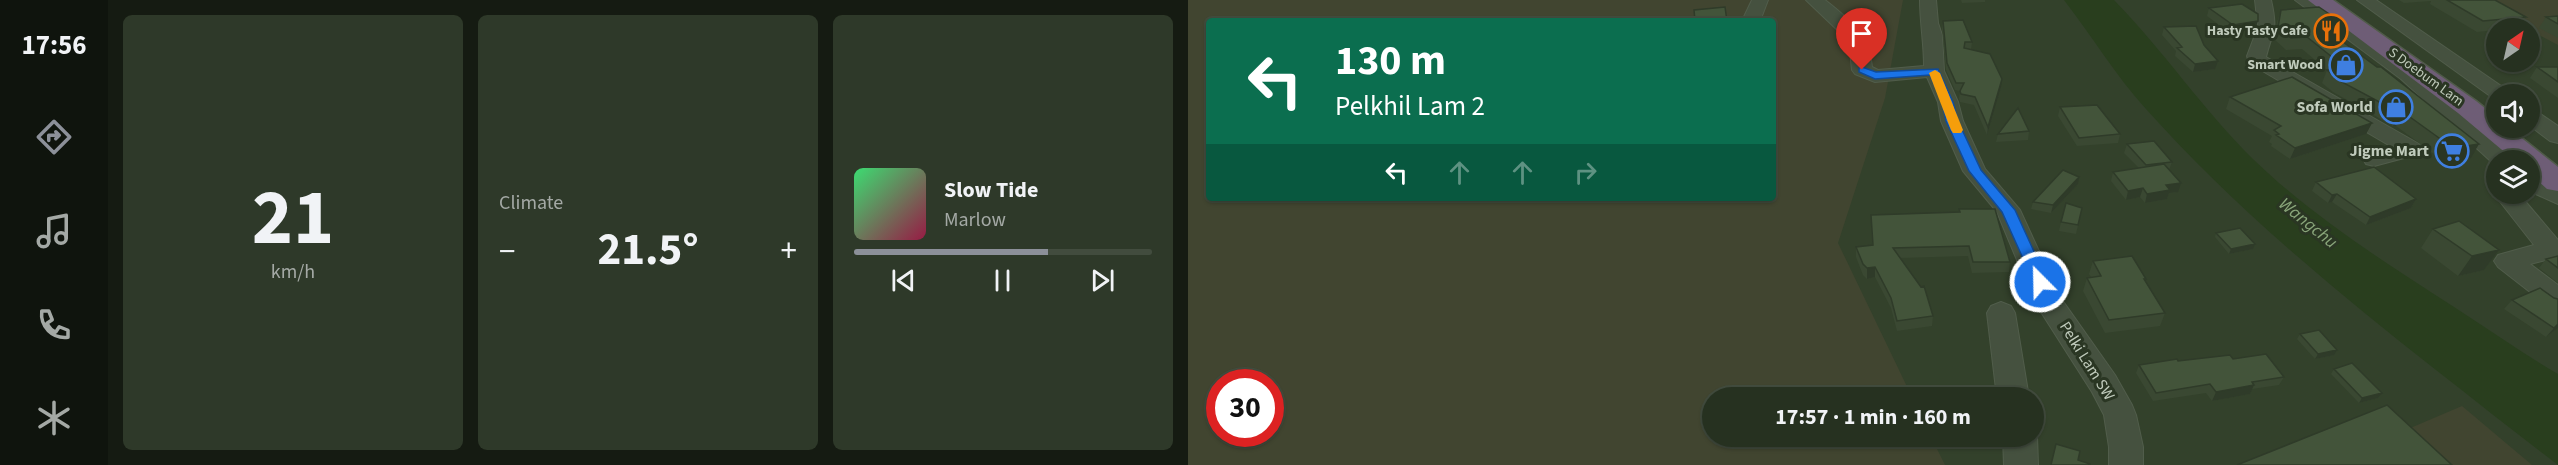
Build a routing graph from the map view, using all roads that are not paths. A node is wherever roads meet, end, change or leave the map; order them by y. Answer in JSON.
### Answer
{"nodes":[{"id":1,"x":1760,"y":0,"type":"edge"},
{"id":2,"x":1814,"y":0,"type":"edge"},
{"id":3,"x":1928,"y":0,"type":"edge"},
{"id":4,"x":2263,"y":0,"type":"edge"},
{"id":5,"x":2303,"y":0,"type":"edge"},
{"id":6,"x":2319,"y":0,"type":"edge"},
{"id":7,"x":2335,"y":0,"type":"edge"},
{"id":8,"x":2365,"y":0,"type":"edge"},
{"id":9,"x":1752,"y":18,"type":"edge"},
{"id":10,"x":1934,"y":71,"type":"junction"},
{"id":11,"x":2486,"y":84,"type":"edge"},
{"id":12,"x":2486,"y":107,"type":"edge"},
{"id":13,"x":2540,"y":123,"type":"edge"},
{"id":14,"x":2558,"y":136,"type":"edge"},
{"id":15,"x":2526,"y":138,"type":"edge"},
{"id":16,"x":2492,"y":150,"type":"edge"},
{"id":17,"x":2374,"y":159,"type":"dead end"},
{"id":18,"x":2558,"y":162,"type":"edge"},
{"id":19,"x":2558,"y":182,"type":"edge"},
{"id":20,"x":2540,"y":188,"type":"edge"},
{"id":21,"x":2558,"y":197,"type":"edge"},
{"id":22,"x":2514,"y":204,"type":"edge"},
{"id":23,"x":2558,"y":299,"type":"edge"},
{"id":24,"x":2001,"y":313,"type":"dead end"},
{"id":25,"x":2011,"y":387,"type":"edge"},
{"id":26,"x":2020,"y":447,"type":"edge"},
{"id":27,"x":2021,"y":465,"type":"edge"},
{"id":28,"x":2126,"y":465,"type":"edge"}],
"edges":[{"from":1,"to":9,"type":"street"},
{"from":2,"to":10,"type":"street"},
{"from":3,"to":10,"type":"street","name":"Pelki Lam SW"},
{"from":4,"to":17,"type":"street"},
{"from":5,"to":16,"type":"street"},
{"from":6,"to":19,"type":"highway","name":"S Doebum Lam"},
{"from":7,"to":12,"type":"highway","name":"S Doebum Lam"},
{"from":8,"to":11,"type":"street"},
{"from":10,"to":28,"type":"street","name":"Pelki Lam SW"},
{"from":13,"to":14,"type":"street"},
{"from":15,"to":18,"type":"highway"},
{"from":20,"to":21,"type":"street"},
{"from":22,"to":23,"type":"street"},
{"from":24,"to":25,"type":"street"},
{"from":26,"to":27,"type":"street"}]}
